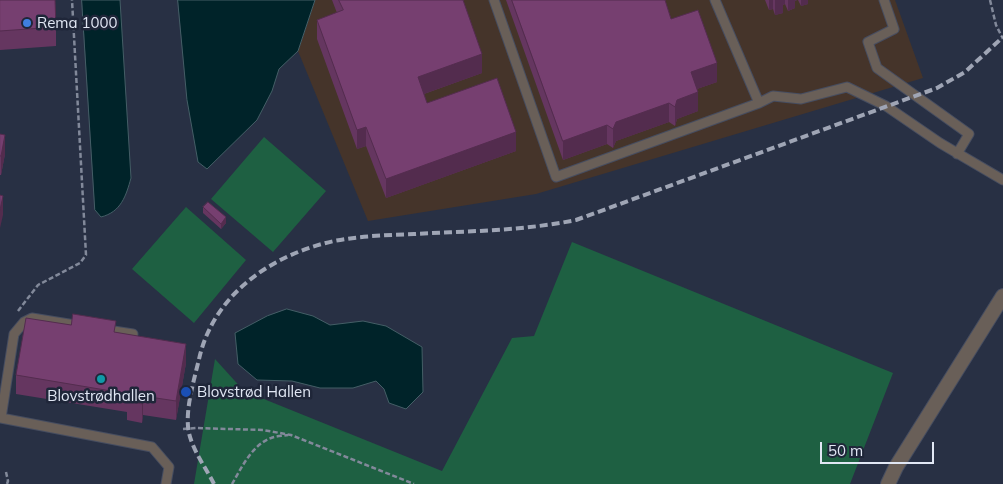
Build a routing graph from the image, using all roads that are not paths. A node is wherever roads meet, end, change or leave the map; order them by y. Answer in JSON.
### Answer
{"nodes":[{"id":1,"x":494,"y":0,"type":"edge"},
{"id":2,"x":715,"y":0,"type":"edge"},
{"id":3,"x":884,"y":0,"type":"edge"},
{"id":4,"x":758,"y":103,"type":"junction"},
{"id":5,"x":957,"y":154,"type":"junction"},
{"id":6,"x":1003,"y":180,"type":"edge"},
{"id":7,"x":1003,"y":296,"type":"edge"},
{"id":8,"x":132,"y":334,"type":"edge"},
{"id":9,"x":166,"y":484,"type":"edge"},
{"id":10,"x":888,"y":484,"type":"edge"}],
"edges":[{"from":1,"to":4,"type":"lane"},
{"from":2,"to":4,"type":"lane"},
{"from":3,"to":5,"type":"lane"},
{"from":4,"to":5,"type":"lane"},
{"from":5,"to":6,"type":"lane"},
{"from":7,"to":10,"type":"street"},
{"from":8,"to":9,"type":"lane"}]}
